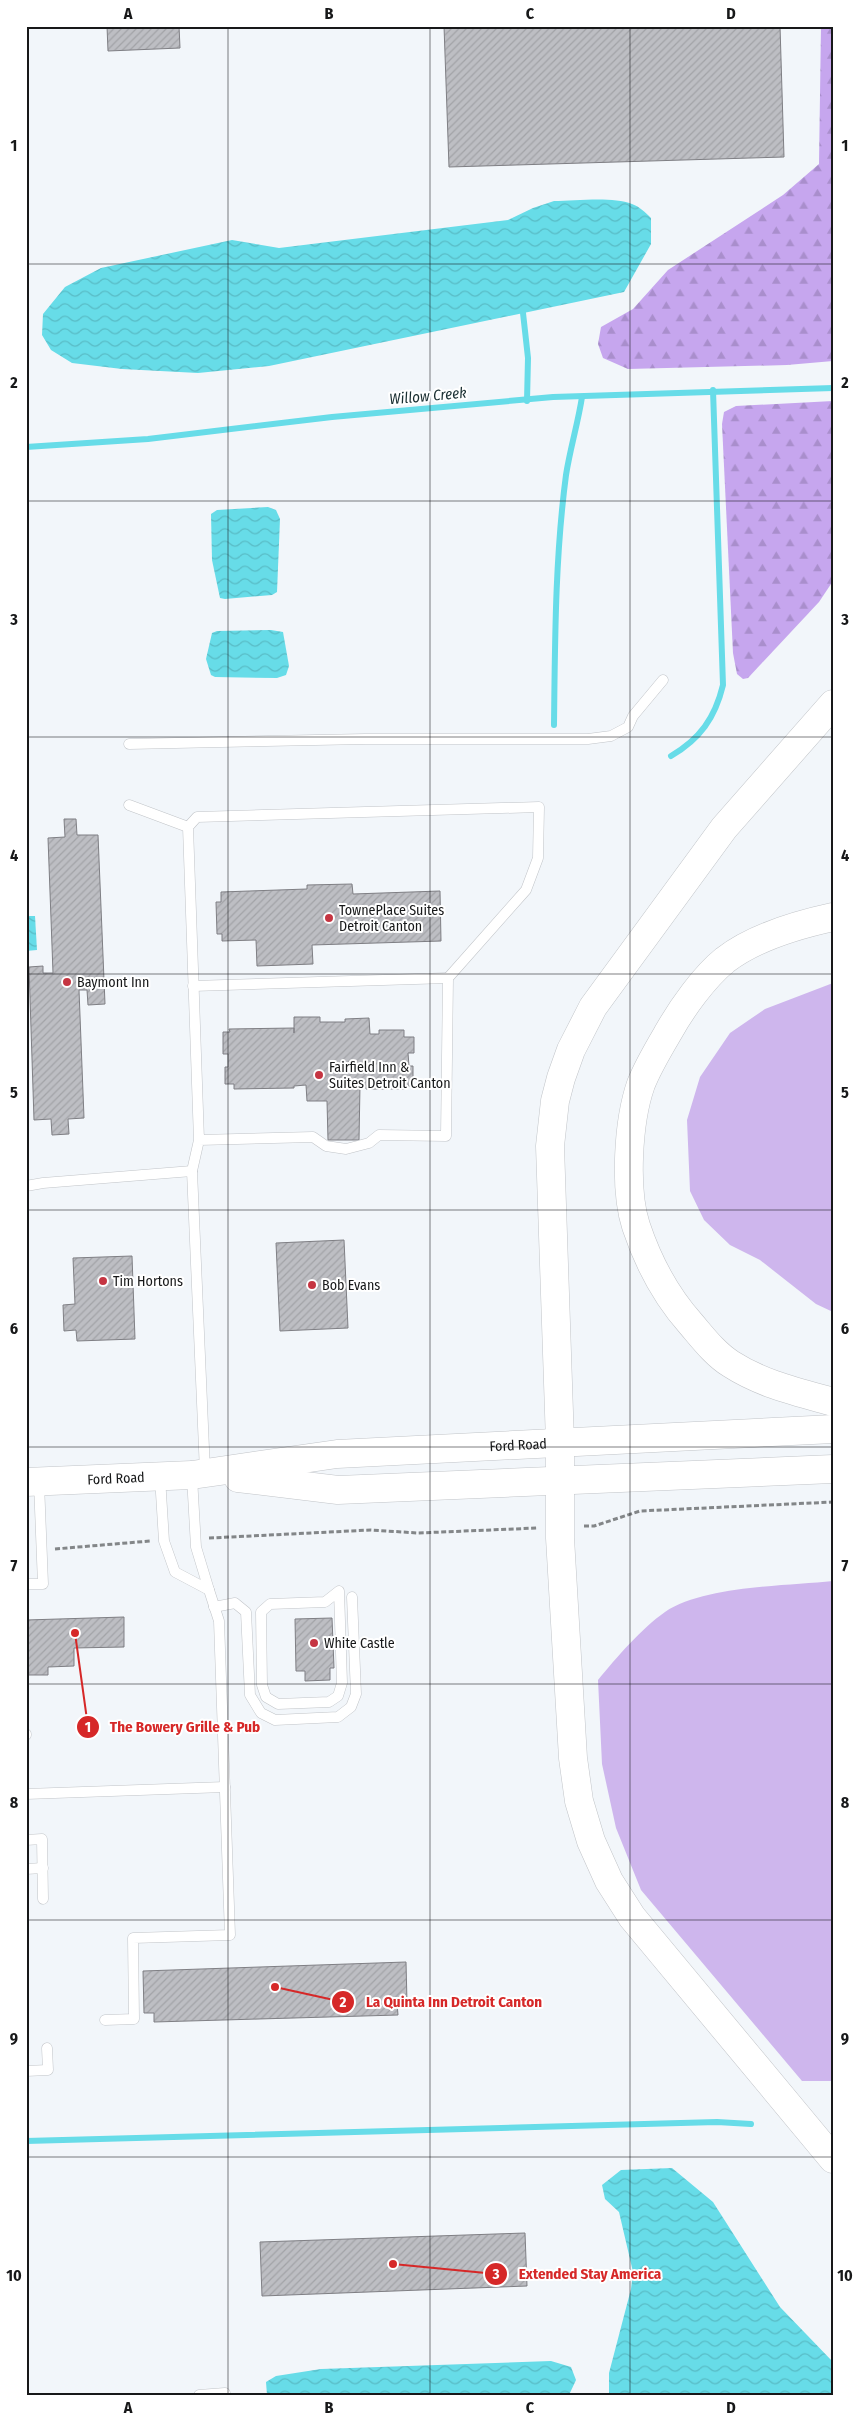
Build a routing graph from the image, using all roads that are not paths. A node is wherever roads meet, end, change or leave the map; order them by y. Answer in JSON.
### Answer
{"nodes":[{"id":1,"x":663,"y":680,"type":"dead end"},
{"id":2,"x":833,"y":704,"type":"edge"},
{"id":3,"x":129,"y":744,"type":"dead end"},
{"id":4,"x":129,"y":804,"type":"dead end"},
{"id":5,"x":188,"y":827,"type":"junction"},
{"id":6,"x":833,"y":917,"type":"edge"},
{"id":7,"x":448,"y":978,"type":"junction"},
{"id":8,"x":193,"y":986,"type":"junction"},
{"id":9,"x":199,"y":1140,"type":"junction"},
{"id":10,"x":192,"y":1171,"type":"junction"},
{"id":11,"x":26,"y":1186,"type":"edge"},
{"id":12,"x":833,"y":1402,"type":"edge"},
{"id":13,"x":833,"y":1429,"type":"edge"},
{"id":14,"x":560,"y":1442,"type":"junction"},
{"id":15,"x":833,"y":1468,"type":"edge"},
{"id":16,"x":198,"y":1474,"type":"junction"},
{"id":17,"x":160,"y":1476,"type":"junction"},
{"id":18,"x":33,"y":1482,"type":"edge"},
{"id":19,"x":560,"y":1482,"type":"junction"},
{"id":20,"x":26,"y":1584,"type":"edge"},
{"id":21,"x":209,"y":1590,"type":"junction"},
{"id":22,"x":339,"y":1591,"type":"joint"},
{"id":23,"x":352,"y":1598,"type":"dead end"},
{"id":24,"x":214,"y":1607,"type":"junction"},
{"id":25,"x":225,"y":1786,"type":"junction"},
{"id":26,"x":26,"y":1794,"type":"edge"},
{"id":27,"x":26,"y":1840,"type":"edge"},
{"id":28,"x":43,"y":1868,"type":"junction"},
{"id":29,"x":26,"y":1869,"type":"edge"},
{"id":30,"x":43,"y":1900,"type":"dead end"},
{"id":31,"x":105,"y":2020,"type":"dead end"},
{"id":32,"x":47,"y":2048,"type":"dead end"},
{"id":33,"x":26,"y":2071,"type":"edge"},
{"id":34,"x":833,"y":2159,"type":"edge"},
{"id":35,"x":225,"y":2393,"type":"dead end"},
{"id":36,"x":198,"y":2395,"type":"edge"}],
"edges":[{"from":1,"to":3,"type":"lane"},
{"from":2,"to":14,"type":"main road"},
{"from":4,"to":5,"type":"lane"},
{"from":5,"to":7,"type":"lane"},
{"from":5,"to":8,"type":"lane"},
{"from":6,"to":12,"type":"main road"},
{"from":7,"to":8,"type":"lane"},
{"from":7,"to":9,"type":"lane"},
{"from":8,"to":9,"type":"lane"},
{"from":9,"to":10,"type":"lane"},
{"from":10,"to":11,"type":"lane"},
{"from":10,"to":16,"type":"lane"},
{"from":13,"to":14,"type":"main road","name":"Ford Road"},
{"from":14,"to":16,"type":"main road","name":"Ford Road"},
{"from":14,"to":19,"type":"main road"},
{"from":15,"to":19,"type":"main road","name":"Ford Road"},
{"from":16,"to":17,"type":"main road","name":"Ford Road"},
{"from":16,"to":19,"type":"main road","name":"Ford Road"},
{"from":16,"to":21,"type":"lane"},
{"from":17,"to":18,"type":"main road","name":"Ford Road"},
{"from":17,"to":21,"type":"lane"},
{"from":18,"to":20,"type":"lane"},
{"from":19,"to":34,"type":"main road"},
{"from":21,"to":24,"type":"lane"},
{"from":22,"to":22,"type":"lane"},
{"from":23,"to":24,"type":"lane"},
{"from":24,"to":25,"type":"lane"},
{"from":25,"to":26,"type":"lane"},
{"from":25,"to":31,"type":"lane"},
{"from":27,"to":28,"type":"lane"},
{"from":28,"to":29,"type":"lane"},
{"from":28,"to":30,"type":"lane"},
{"from":32,"to":33,"type":"lane"},
{"from":35,"to":36,"type":"lane"}]}
